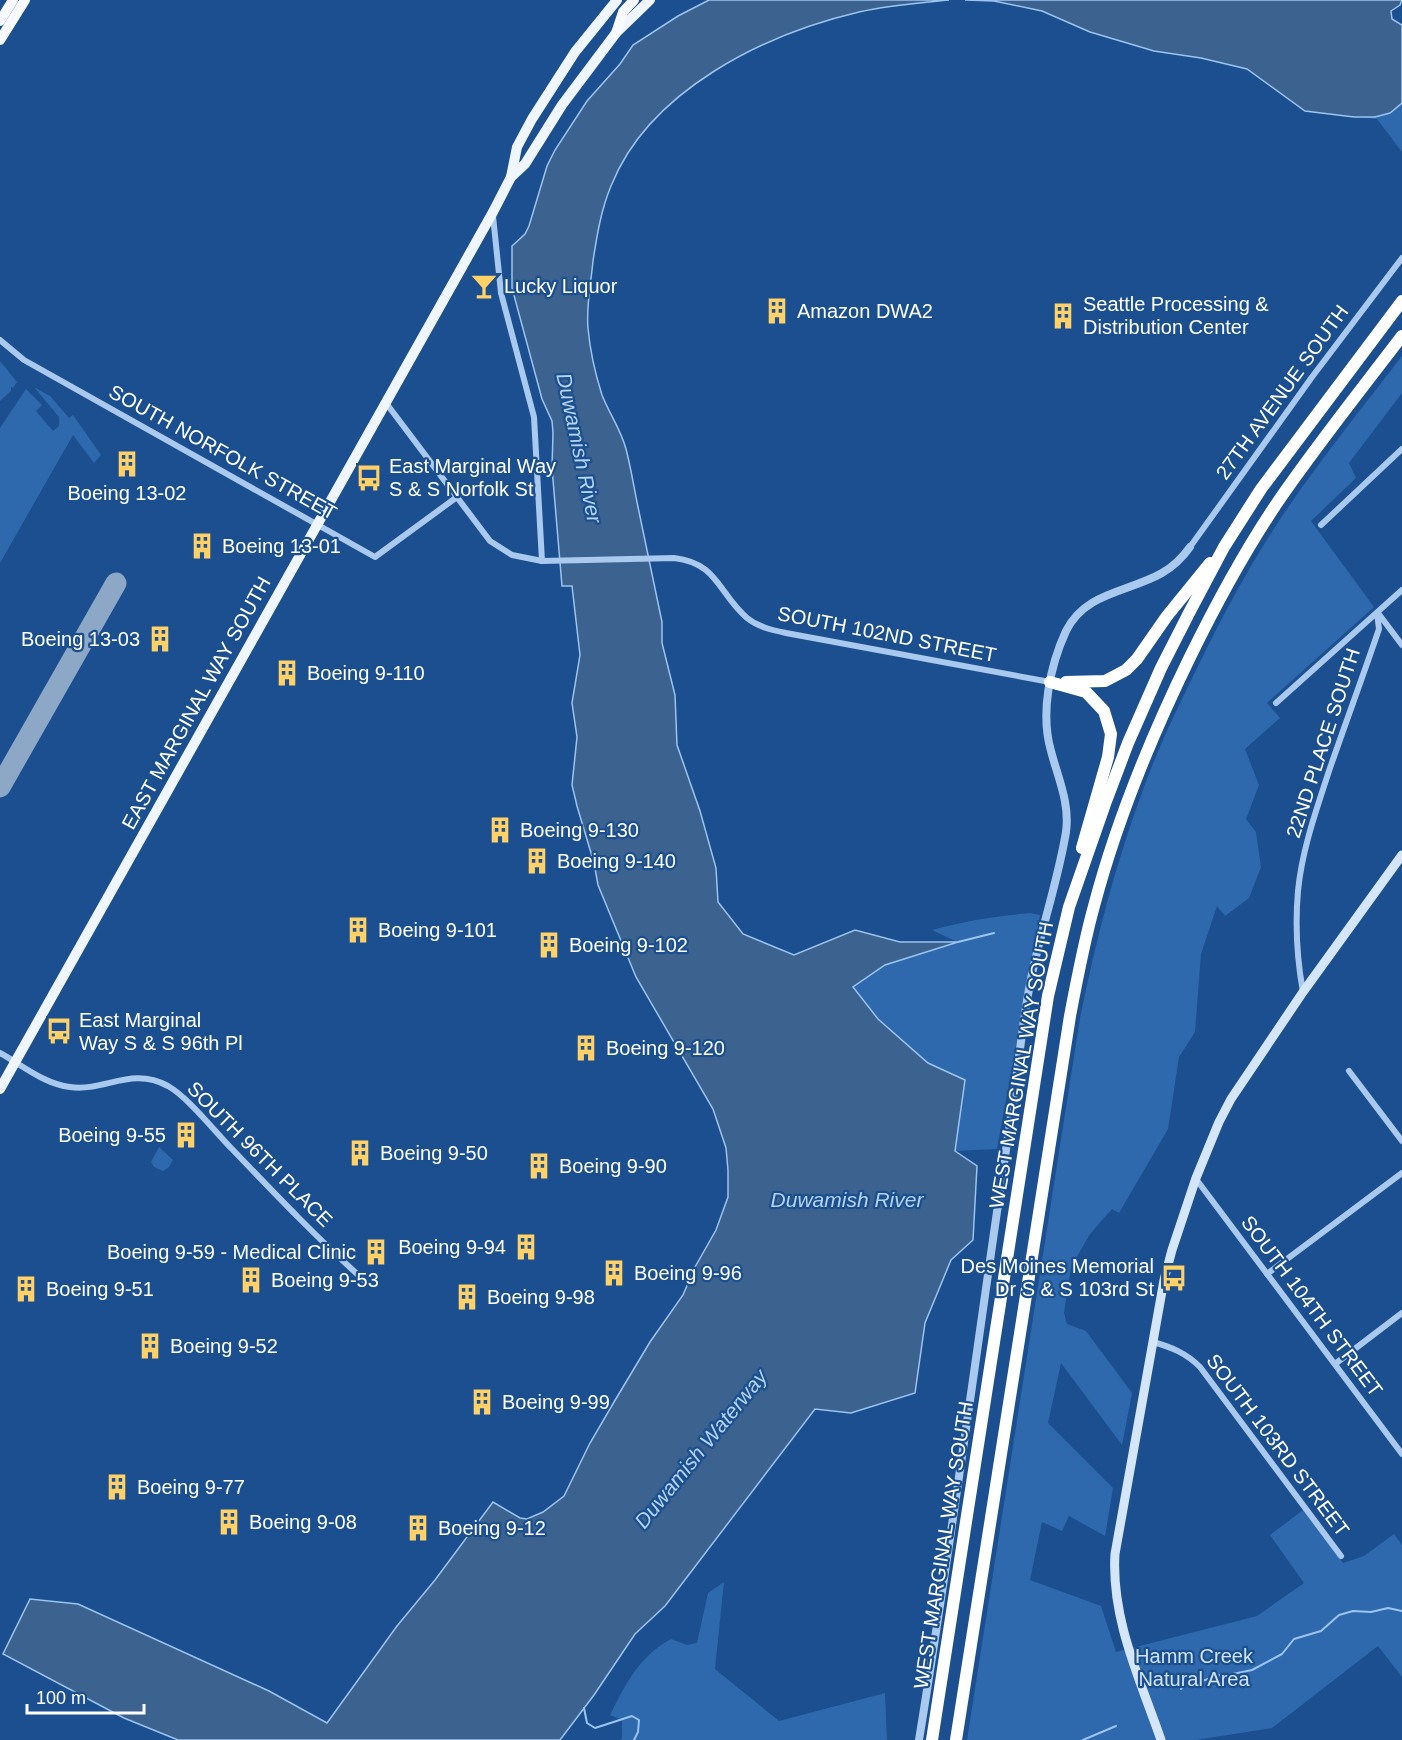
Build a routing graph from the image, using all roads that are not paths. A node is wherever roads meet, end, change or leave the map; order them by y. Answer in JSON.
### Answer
{"nodes":[{"id":1,"x":13,"y":0,"type":"edge"},
{"id":2,"x":25,"y":0,"type":"edge"},
{"id":3,"x":617,"y":0,"type":"edge"},
{"id":4,"x":634,"y":0,"type":"edge"},
{"id":5,"x":650,"y":0,"type":"edge"},
{"id":6,"x":0,"y":21,"type":"edge"},
{"id":7,"x":616,"y":33,"type":"junction"},
{"id":8,"x":0,"y":40,"type":"edge"},
{"id":9,"x":511,"y":177,"type":"junction"},
{"id":10,"x":493,"y":212,"type":"junction"},
{"id":11,"x":1402,"y":258,"type":"edge"},
{"id":12,"x":1402,"y":301,"type":"edge"},
{"id":13,"x":1402,"y":336,"type":"edge"},
{"id":14,"x":0,"y":340,"type":"edge"},
{"id":15,"x":386,"y":403,"type":"junction"},
{"id":16,"x":1402,"y":449,"type":"edge"},
{"id":17,"x":457,"y":497,"type":"junction"},
{"id":18,"x":317,"y":523,"type":"junction"},
{"id":19,"x":1321,"y":525,"type":"dead end"},
{"id":20,"x":1190,"y":547,"type":"joint"},
{"id":21,"x":1224,"y":547,"type":"junction"},
{"id":22,"x":542,"y":561,"type":"junction"},
{"id":23,"x":1402,"y":590,"type":"edge"},
{"id":24,"x":1377,"y":613,"type":"junction"},
{"id":25,"x":1402,"y":645,"type":"edge"},
{"id":26,"x":1050,"y":682,"type":"junction"},
{"id":27,"x":1276,"y":704,"type":"dead end"},
{"id":28,"x":1402,"y":855,"type":"edge"},
{"id":29,"x":1069,"y":907,"type":"junction"},
{"id":30,"x":1303,"y":992,"type":"junction"},
{"id":31,"x":0,"y":1053,"type":"edge"},
{"id":32,"x":15,"y":1062,"type":"junction"},
{"id":33,"x":1350,"y":1071,"type":"dead end"},
{"id":34,"x":0,"y":1089,"type":"edge"},
{"id":35,"x":1402,"y":1141,"type":"edge"},
{"id":36,"x":1402,"y":1173,"type":"edge"},
{"id":37,"x":1196,"y":1178,"type":"junction"},
{"id":38,"x":1267,"y":1274,"type":"junction"},
{"id":39,"x":366,"y":1282,"type":"dead end"},
{"id":40,"x":1402,"y":1313,"type":"edge"},
{"id":41,"x":1153,"y":1342,"type":"junction"},
{"id":42,"x":1335,"y":1364,"type":"junction"},
{"id":43,"x":1401,"y":1452,"type":"edge"},
{"id":44,"x":1341,"y":1556,"type":"dead end"},
{"id":45,"x":919,"y":1740,"type":"edge"},
{"id":46,"x":932,"y":1740,"type":"edge"},
{"id":47,"x":956,"y":1740,"type":"edge"},
{"id":48,"x":1161,"y":1740,"type":"edge"}],
"edges":[{"from":1,"to":6,"type":"highway"},
{"from":2,"to":8,"type":"highway"},
{"from":3,"to":9,"type":"main road","name":"EAST MARGINAL WAY SOUTH"},
{"from":4,"to":7,"type":"highway"},
{"from":5,"to":7,"type":"main road","name":"EAST MARGINAL WAY SOUTH"},
{"from":7,"to":9,"type":"main road","name":"EAST MARGINAL WAY SOUTH"},
{"from":9,"to":10,"type":"main road","name":"EAST MARGINAL WAY SOUTH"},
{"from":10,"to":15,"type":"main road","name":"EAST MARGINAL WAY SOUTH"},
{"from":10,"to":22,"type":"street"},
{"from":11,"to":20,"type":"street","name":"27TH AVENUE SOUTH"},
{"from":12,"to":21,"type":"highway","name":"WEST MARGINAL WAY SOUTH"},
{"from":13,"to":47,"type":"highway","name":"WEST MARGINAL WAY SOUTH"},
{"from":14,"to":18,"type":"street","name":"SOUTH NORFOLK STREET"},
{"from":15,"to":17,"type":"street","name":"SOUTH 102ND STREET"},
{"from":15,"to":18,"type":"main road","name":"EAST MARGINAL WAY SOUTH"},
{"from":16,"to":19,"type":"street"},
{"from":17,"to":18,"type":"street","name":"SOUTH NORFOLK STREET"},
{"from":17,"to":22,"type":"street","name":"SOUTH 102ND STREET"},
{"from":18,"to":32,"type":"main road","name":"EAST MARGINAL WAY SOUTH"},
{"from":20,"to":26,"type":"street"},
{"from":21,"to":26,"type":"highway"},
{"from":21,"to":29,"type":"highway","name":"WEST MARGINAL WAY SOUTH"},
{"from":22,"to":26,"type":"street","name":"SOUTH 102ND STREET"},
{"from":23,"to":24,"type":"street"},
{"from":24,"to":25,"type":"street"},
{"from":24,"to":27,"type":"street"},
{"from":24,"to":30,"type":"street","name":"22ND PLACE SOUTH"},
{"from":26,"to":29,"type":"highway"},
{"from":26,"to":45,"type":"street"},
{"from":28,"to":30,"type":"main road"},
{"from":29,"to":46,"type":"highway","name":"WEST MARGINAL WAY SOUTH"},
{"from":30,"to":37,"type":"main road"},
{"from":31,"to":32,"type":"street","name":"SOUTH 96TH PLACE"},
{"from":32,"to":34,"type":"main road","name":"EAST MARGINAL WAY SOUTH"},
{"from":32,"to":39,"type":"street","name":"SOUTH 96TH PLACE"},
{"from":33,"to":35,"type":"street"},
{"from":36,"to":38,"type":"street"},
{"from":37,"to":38,"type":"street","name":"SOUTH 104TH STREET"},
{"from":37,"to":41,"type":"main road"},
{"from":38,"to":42,"type":"street","name":"SOUTH 104TH STREET"},
{"from":40,"to":42,"type":"street"},
{"from":41,"to":44,"type":"street","name":"SOUTH 103RD STREET"},
{"from":41,"to":48,"type":"main road"},
{"from":42,"to":43,"type":"street","name":"SOUTH 104TH STREET"}]}
